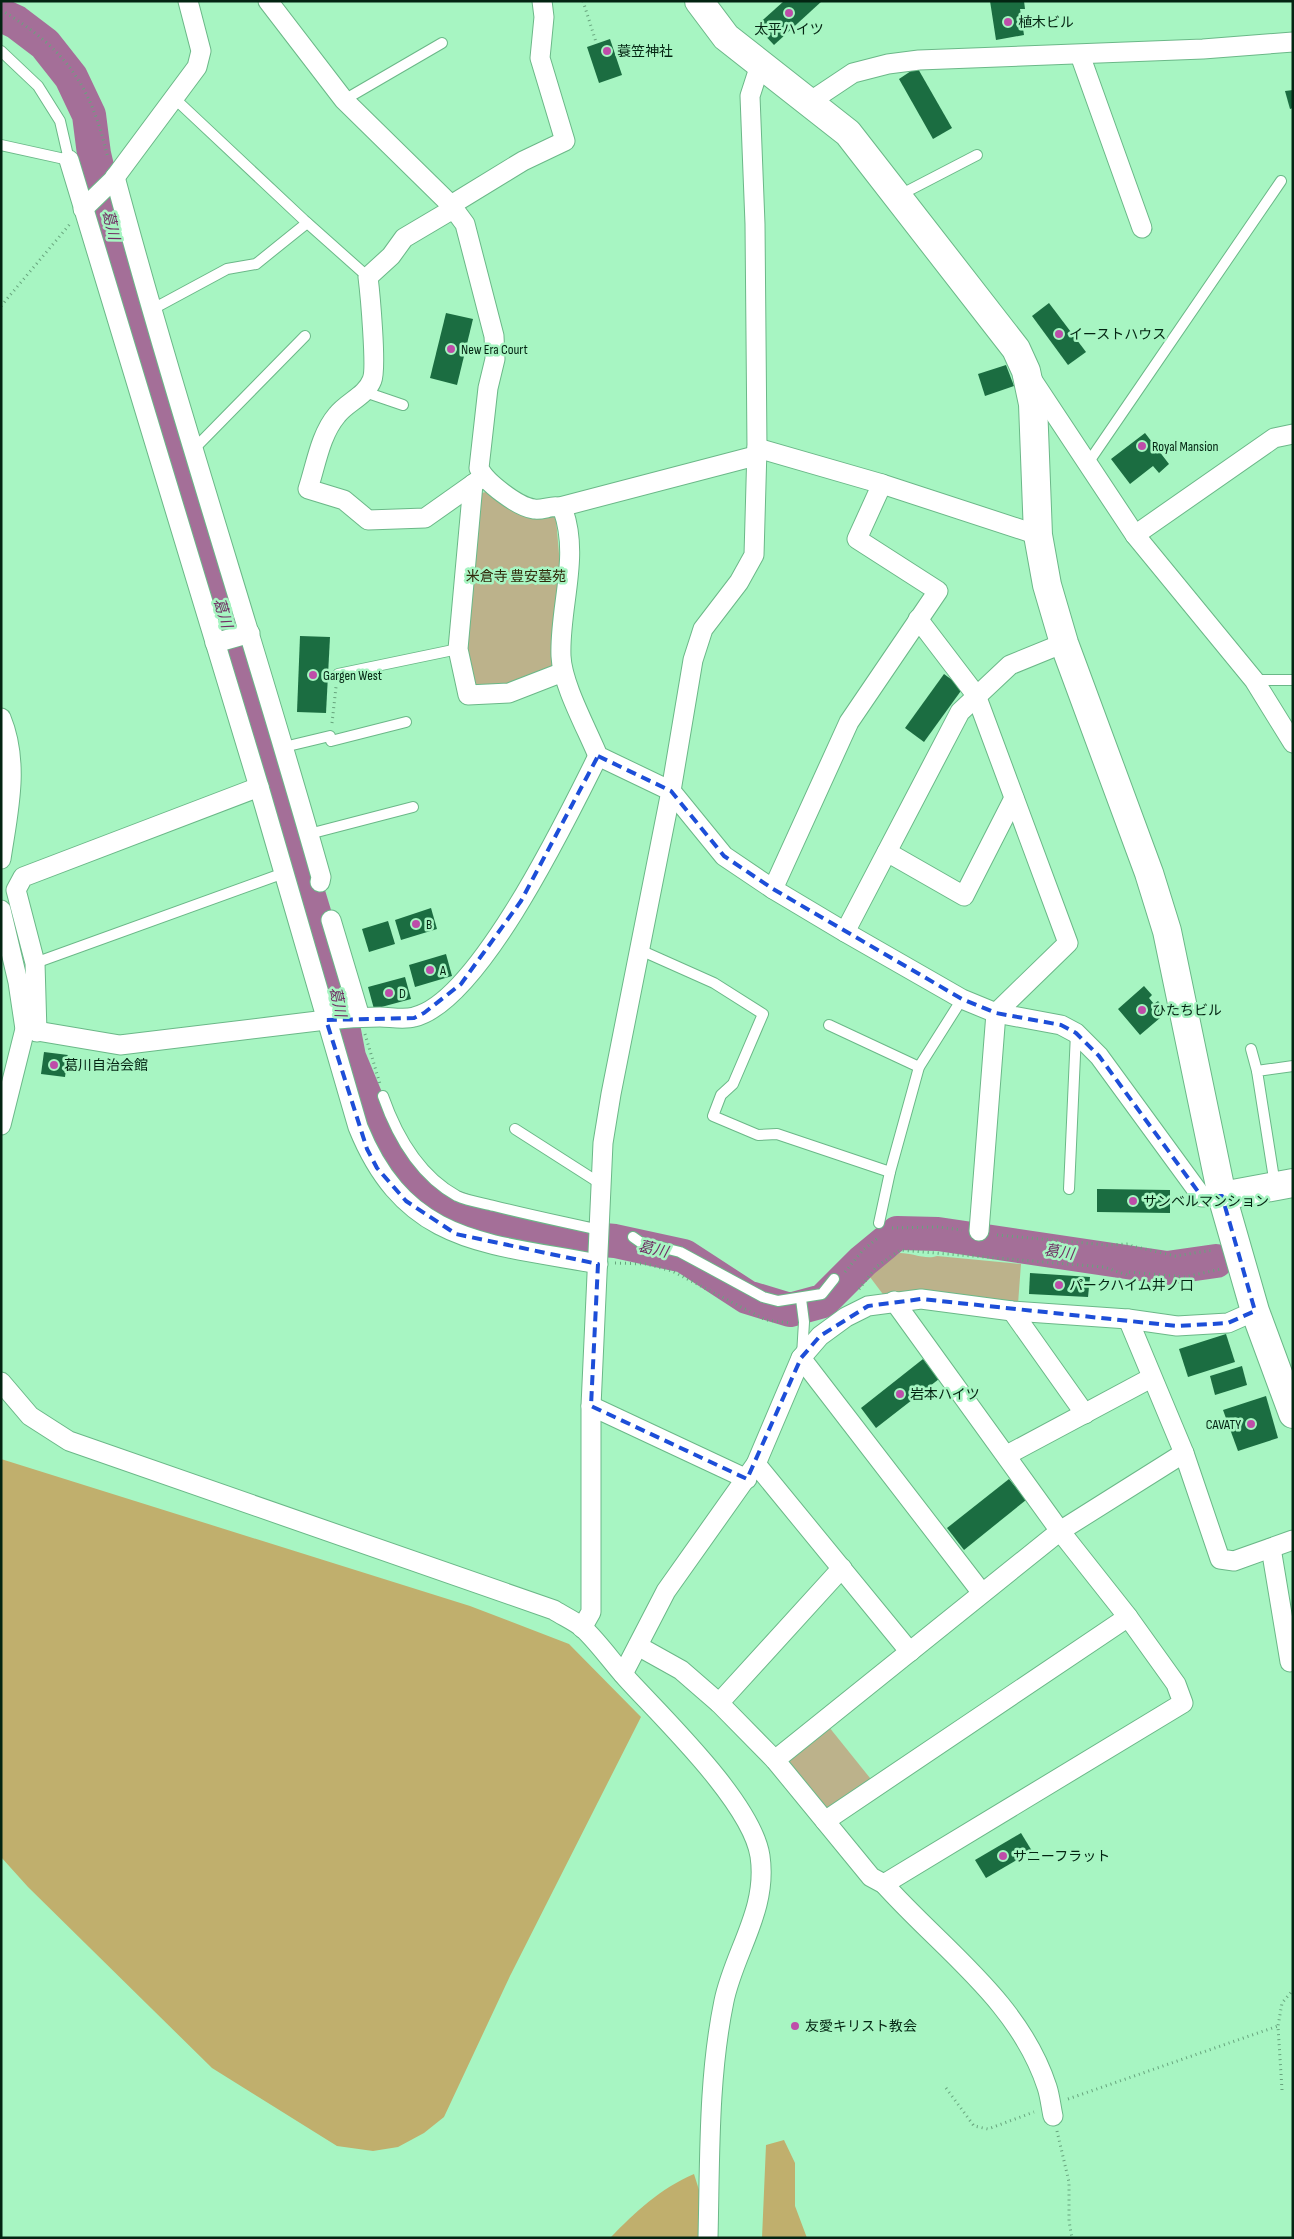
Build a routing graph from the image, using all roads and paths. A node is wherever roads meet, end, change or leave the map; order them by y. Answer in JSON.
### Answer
{"nodes":[{"id":1,"x":188,"y":1,"type":"edge"},
{"id":2,"x":268,"y":1,"type":"edge"},
{"id":3,"x":542,"y":1,"type":"edge"},
{"id":4,"x":583,"y":1,"type":"edge"},
{"id":5,"x":699,"y":1,"type":"edge"},
{"id":6,"x":1,"y":10,"type":"edge"},
{"id":7,"x":596,"y":42,"type":"dead end"},
{"id":8,"x":1293,"y":42,"type":"edge"},
{"id":9,"x":442,"y":43,"type":"dead end"},
{"id":10,"x":1,"y":51,"type":"edge"},
{"id":11,"x":1080,"y":55,"type":"junction"},
{"id":12,"x":760,"y":65,"type":"junction"},
{"id":13,"x":173,"y":97,"type":"junction"},
{"id":14,"x":344,"y":100,"type":"junction"},
{"id":15,"x":811,"y":101,"type":"junction"},
{"id":16,"x":1,"y":145,"type":"edge"},
{"id":17,"x":977,"y":155,"type":"dead end"},
{"id":18,"x":69,"y":160,"type":"junction"},
{"id":19,"x":113,"y":180,"type":"junction"},
{"id":20,"x":1281,"y":181,"type":"dead end"},
{"id":21,"x":898,"y":196,"type":"junction"},
{"id":22,"x":85,"y":206,"type":"junction"},
{"id":23,"x":452,"y":207,"type":"junction"},
{"id":24,"x":307,"y":223,"type":"junction"},
{"id":25,"x":1142,"y":228,"type":"dead end"},
{"id":26,"x":368,"y":277,"type":"junction"},
{"id":27,"x":1,"y":306,"type":"edge"},
{"id":28,"x":150,"y":310,"type":"junction"},
{"id":29,"x":305,"y":336,"type":"dead end"},
{"id":30,"x":1026,"y":371,"type":"junction"},
{"id":31,"x":365,"y":392,"type":"junction"},
{"id":32,"x":403,"y":405,"type":"dead end"},
{"id":33,"x":1293,"y":434,"type":"edge"},
{"id":34,"x":192,"y":451,"type":"junction"},
{"id":35,"x":756,"y":452,"type":"junction"},
{"id":36,"x":1088,"y":463,"type":"junction"},
{"id":37,"x":478,"y":481,"type":"junction"},
{"id":38,"x":882,"y":484,"type":"junction"},
{"id":39,"x":560,"y":507,"type":"junction"},
{"id":40,"x":1038,"y":535,"type":"junction"},
{"id":41,"x":1135,"y":535,"type":"junction"},
{"id":42,"x":918,"y":619,"type":"junction"},
{"id":43,"x":250,"y":633,"type":"junction"},
{"id":44,"x":215,"y":643,"type":"junction"},
{"id":45,"x":1064,"y":643,"type":"junction"},
{"id":46,"x":458,"y":649,"type":"junction"},
{"id":47,"x":563,"y":672,"type":"junction"},
{"id":48,"x":338,"y":674,"type":"joint"},
{"id":49,"x":1254,"y":680,"type":"junction"},
{"id":50,"x":1293,"y":680,"type":"edge"},
{"id":51,"x":976,"y":695,"type":"junction"},
{"id":52,"x":1,"y":718,"type":"edge"},
{"id":53,"x":406,"y":722,"type":"dead end"},
{"id":54,"x":330,"y":736,"type":"junction"},
{"id":55,"x":1293,"y":743,"type":"edge"},
{"id":56,"x":284,"y":747,"type":"junction"},
{"id":57,"x":598,"y":756,"type":"junction"},
{"id":58,"x":259,"y":786,"type":"junction"},
{"id":59,"x":671,"y":790,"type":"junction"},
{"id":60,"x":1014,"y":798,"type":"junction"},
{"id":61,"x":412,"y":807,"type":"dead end"},
{"id":62,"x":309,"y":834,"type":"junction"},
{"id":63,"x":887,"y":852,"type":"junction"},
{"id":64,"x":1,"y":859,"type":"edge"},
{"id":65,"x":284,"y":873,"type":"junction"},
{"id":66,"x":320,"y":882,"type":"dead end"},
{"id":67,"x":773,"y":889,"type":"junction"},
{"id":68,"x":1,"y":910,"type":"edge"},
{"id":69,"x":331,"y":920,"type":"dead end"},
{"id":70,"x":845,"y":932,"type":"junction"},
{"id":71,"x":640,"y":950,"type":"junction"},
{"id":72,"x":35,"y":964,"type":"junction"},
{"id":73,"x":962,"y":999,"type":"junction"},
{"id":74,"x":996,"y":1013,"type":"junction"},
{"id":75,"x":360,"y":1017,"type":"junction"},
{"id":76,"x":326,"y":1020,"type":"junction"},
{"id":77,"x":829,"y":1025,"type":"dead end"},
{"id":78,"x":31,"y":1030,"type":"junction"},
{"id":79,"x":1076,"y":1033,"type":"junction"},
{"id":80,"x":1251,"y":1050,"type":"dead end"},
{"id":81,"x":1293,"y":1066,"type":"edge"},
{"id":82,"x":919,"y":1068,"type":"junction"},
{"id":83,"x":1257,"y":1071,"type":"junction"},
{"id":84,"x":383,"y":1096,"type":"joint"},
{"id":85,"x":1,"y":1125,"type":"edge"},
{"id":86,"x":515,"y":1129,"type":"dead end"},
{"id":87,"x":890,"y":1172,"type":"junction"},
{"id":88,"x":601,"y":1184,"type":"junction"},
{"id":89,"x":1284,"y":1185,"type":"edge"},
{"id":90,"x":1069,"y":1189,"type":"dead end"},
{"id":91,"x":1222,"y":1196,"type":"junction"},
{"id":92,"x":880,"y":1226,"type":"joint"},
{"id":93,"x":889,"y":1229,"type":"dead end"},
{"id":94,"x":979,"y":1231,"type":"junction"},
{"id":95,"x":599,"y":1232,"type":"junction"},
{"id":96,"x":633,"y":1237,"type":"dead end"},
{"id":97,"x":1222,"y":1248,"type":"dead end"},
{"id":98,"x":598,"y":1264,"type":"junction"},
{"id":99,"x":1227,"y":1268,"type":"dead end"},
{"id":100,"x":834,"y":1278,"type":"joint"},
{"id":101,"x":854,"y":1294,"type":"dead end"},
{"id":102,"x":800,"y":1299,"type":"junction"},
{"id":103,"x":894,"y":1301,"type":"junction"},
{"id":104,"x":1255,"y":1311,"type":"junction"},
{"id":105,"x":1012,"y":1312,"type":"junction"},
{"id":106,"x":1128,"y":1319,"type":"junction"},
{"id":107,"x":804,"y":1322,"type":"junction"},
{"id":108,"x":802,"y":1358,"type":"junction"},
{"id":109,"x":1151,"y":1378,"type":"junction"},
{"id":110,"x":1,"y":1382,"type":"edge"},
{"id":111,"x":1290,"y":1402,"type":"edge"},
{"id":112,"x":591,"y":1406,"type":"junction"},
{"id":113,"x":1085,"y":1414,"type":"junction"},
{"id":114,"x":1184,"y":1453,"type":"junction"},
{"id":115,"x":1007,"y":1455,"type":"junction"},
{"id":116,"x":752,"y":1471,"type":"junction"},
{"id":117,"x":1060,"y":1531,"type":"junction"},
{"id":118,"x":1293,"y":1540,"type":"edge"},
{"id":119,"x":1271,"y":1548,"type":"junction"},
{"id":120,"x":842,"y":1568,"type":"junction"},
{"id":121,"x":982,"y":1593,"type":"junction"},
{"id":122,"x":1128,"y":1617,"type":"junction"},
{"id":123,"x":582,"y":1628,"type":"junction"},
{"id":124,"x":638,"y":1646,"type":"junction"},
{"id":125,"x":910,"y":1652,"type":"junction"},
{"id":126,"x":1290,"y":1662,"type":"dead end"},
{"id":127,"x":622,"y":1674,"type":"junction"},
{"id":128,"x":719,"y":1703,"type":"junction"},
{"id":129,"x":775,"y":1760,"type":"junction"},
{"id":130,"x":825,"y":1821,"type":"junction"},
{"id":131,"x":884,"y":1884,"type":"junction"},
{"id":132,"x":1293,"y":1990,"type":"edge"},
{"id":133,"x":1278,"y":2026,"type":"junction"},
{"id":134,"x":946,"y":2088,"type":"dead end"},
{"id":135,"x":1282,"y":2090,"type":"dead end"},
{"id":136,"x":1052,"y":2111,"type":"junction"},
{"id":137,"x":708,"y":2238,"type":"edge"},
{"id":138,"x":1072,"y":2238,"type":"edge"}],
"edges":[{"from":1,"to":13,"type":"street"},
{"from":2,"to":14,"type":"street"},
{"from":3,"to":23,"type":"street"},
{"from":4,"to":7,"type":"path"},
{"from":5,"to":12,"type":"street"},
{"from":6,"to":19,"type":"path"},
{"from":8,"to":11,"type":"street"},
{"from":9,"to":14,"type":"lane"},
{"from":10,"to":18,"type":"lane"},
{"from":11,"to":15,"type":"street"},
{"from":11,"to":25,"type":"street"},
{"from":12,"to":15,"type":"street"},
{"from":12,"to":35,"type":"street"},
{"from":13,"to":19,"type":"street"},
{"from":13,"to":24,"type":"lane"},
{"from":14,"to":23,"type":"street"},
{"from":15,"to":21,"type":"street"},
{"from":16,"to":18,"type":"lane"},
{"from":17,"to":21,"type":"lane"},
{"from":18,"to":22,"type":"street"},
{"from":19,"to":22,"type":"street"},
{"from":19,"to":28,"type":"street"},
{"from":20,"to":36,"type":"lane"},
{"from":21,"to":30,"type":"street"},
{"from":22,"to":27,"type":"path"},
{"from":22,"to":44,"type":"street"},
{"from":23,"to":26,"type":"street"},
{"from":23,"to":37,"type":"street"},
{"from":24,"to":26,"type":"lane"},
{"from":24,"to":28,"type":"lane"},
{"from":26,"to":31,"type":"street"},
{"from":28,"to":34,"type":"street"},
{"from":29,"to":34,"type":"lane"},
{"from":30,"to":36,"type":"street"},
{"from":30,"to":40,"type":"street"},
{"from":31,"to":32,"type":"lane"},
{"from":31,"to":37,"type":"street"},
{"from":33,"to":41,"type":"street"},
{"from":34,"to":43,"type":"street"},
{"from":35,"to":38,"type":"street"},
{"from":35,"to":39,"type":"street"},
{"from":35,"to":59,"type":"street"},
{"from":36,"to":41,"type":"street"},
{"from":37,"to":39,"type":"street"},
{"from":37,"to":46,"type":"street"},
{"from":38,"to":40,"type":"street"},
{"from":38,"to":42,"type":"street"},
{"from":39,"to":47,"type":"street"},
{"from":40,"to":45,"type":"street"},
{"from":41,"to":49,"type":"street"},
{"from":42,"to":51,"type":"street"},
{"from":42,"to":67,"type":"street"},
{"from":43,"to":44,"type":"street"},
{"from":43,"to":56,"type":"street"},
{"from":44,"to":58,"type":"street"},
{"from":45,"to":51,"type":"street"},
{"from":45,"to":91,"type":"street"},
{"from":46,"to":47,"type":"street"},
{"from":46,"to":48,"type":"lane"},
{"from":47,"to":57,"type":"street"},
{"from":48,"to":54,"type":"path"},
{"from":49,"to":50,"type":"lane"},
{"from":49,"to":55,"type":"street"},
{"from":51,"to":60,"type":"street"},
{"from":51,"to":63,"type":"street"},
{"from":52,"to":64,"type":"street"},
{"from":53,"to":54,"type":"lane"},
{"from":54,"to":56,"type":"lane"},
{"from":56,"to":62,"type":"street"},
{"from":57,"to":59,"type":"street"},
{"from":57,"to":75,"type":"street"},
{"from":58,"to":65,"type":"street"},
{"from":58,"to":72,"type":"street"},
{"from":59,"to":67,"type":"street"},
{"from":59,"to":71,"type":"street"},
{"from":60,"to":63,"type":"street"},
{"from":60,"to":74,"type":"street"},
{"from":61,"to":62,"type":"lane"},
{"from":62,"to":66,"type":"street"},
{"from":63,"to":70,"type":"street"},
{"from":65,"to":72,"type":"lane"},
{"from":65,"to":76,"type":"street"},
{"from":67,"to":70,"type":"street"},
{"from":68,"to":78,"type":"street"},
{"from":69,"to":75,"type":"street"},
{"from":70,"to":73,"type":"street"},
{"from":71,"to":87,"type":"lane"},
{"from":71,"to":88,"type":"street"},
{"from":72,"to":78,"type":"street"},
{"from":73,"to":74,"type":"street"},
{"from":73,"to":82,"type":"lane"},
{"from":74,"to":79,"type":"street"},
{"from":74,"to":94,"type":"street"},
{"from":75,"to":76,"type":"street"},
{"from":75,"to":84,"type":"path"},
{"from":76,"to":78,"type":"street"},
{"from":76,"to":98,"type":"street"},
{"from":77,"to":82,"type":"lane"},
{"from":78,"to":85,"type":"street"},
{"from":79,"to":90,"type":"lane"},
{"from":79,"to":91,"type":"street"},
{"from":80,"to":83,"type":"lane"},
{"from":81,"to":83,"type":"lane"},
{"from":82,"to":87,"type":"lane"},
{"from":83,"to":89,"type":"lane"},
{"from":84,"to":95,"type":"lane"},
{"from":86,"to":88,"type":"lane"},
{"from":87,"to":92,"type":"lane"},
{"from":88,"to":95,"type":"street"},
{"from":89,"to":91,"type":"street"},
{"from":91,"to":104,"type":"street"},
{"from":92,"to":100,"type":"path"},
{"from":93,"to":94,"type":"path"},
{"from":94,"to":97,"type":"path"},
{"from":95,"to":98,"type":"street"},
{"from":96,"to":102,"type":"lane"},
{"from":98,"to":107,"type":"path"},
{"from":98,"to":112,"type":"street"},
{"from":99,"to":101,"type":"path"},
{"from":100,"to":102,"type":"lane"},
{"from":102,"to":107,"type":"lane"},
{"from":103,"to":105,"type":"street"},
{"from":103,"to":108,"type":"street"},
{"from":103,"to":115,"type":"street"},
{"from":104,"to":106,"type":"street"},
{"from":104,"to":111,"type":"street"},
{"from":105,"to":106,"type":"street"},
{"from":105,"to":113,"type":"street"},
{"from":106,"to":109,"type":"street"},
{"from":107,"to":108,"type":"lane"},
{"from":108,"to":116,"type":"street"},
{"from":108,"to":121,"type":"street"},
{"from":109,"to":113,"type":"street"},
{"from":109,"to":114,"type":"street"},
{"from":110,"to":123,"type":"street"},
{"from":112,"to":116,"type":"street"},
{"from":112,"to":123,"type":"street"},
{"from":113,"to":115,"type":"street"},
{"from":114,"to":117,"type":"street"},
{"from":114,"to":119,"type":"street"},
{"from":115,"to":117,"type":"street"},
{"from":116,"to":120,"type":"street"},
{"from":116,"to":124,"type":"street"},
{"from":117,"to":121,"type":"street"},
{"from":117,"to":122,"type":"street"},
{"from":118,"to":119,"type":"street"},
{"from":119,"to":126,"type":"street"},
{"from":120,"to":125,"type":"street"},
{"from":120,"to":128,"type":"street"},
{"from":121,"to":125,"type":"street"},
{"from":122,"to":130,"type":"street"},
{"from":122,"to":131,"type":"street"},
{"from":123,"to":127,"type":"street"},
{"from":124,"to":127,"type":"street"},
{"from":124,"to":128,"type":"street"},
{"from":125,"to":129,"type":"street"},
{"from":127,"to":137,"type":"street"},
{"from":128,"to":129,"type":"street"},
{"from":129,"to":130,"type":"street"},
{"from":130,"to":131,"type":"street"},
{"from":131,"to":136,"type":"street"},
{"from":132,"to":133,"type":"path"},
{"from":133,"to":135,"type":"path"},
{"from":133,"to":136,"type":"path"},
{"from":134,"to":136,"type":"path"},
{"from":136,"to":138,"type":"path"}]}
